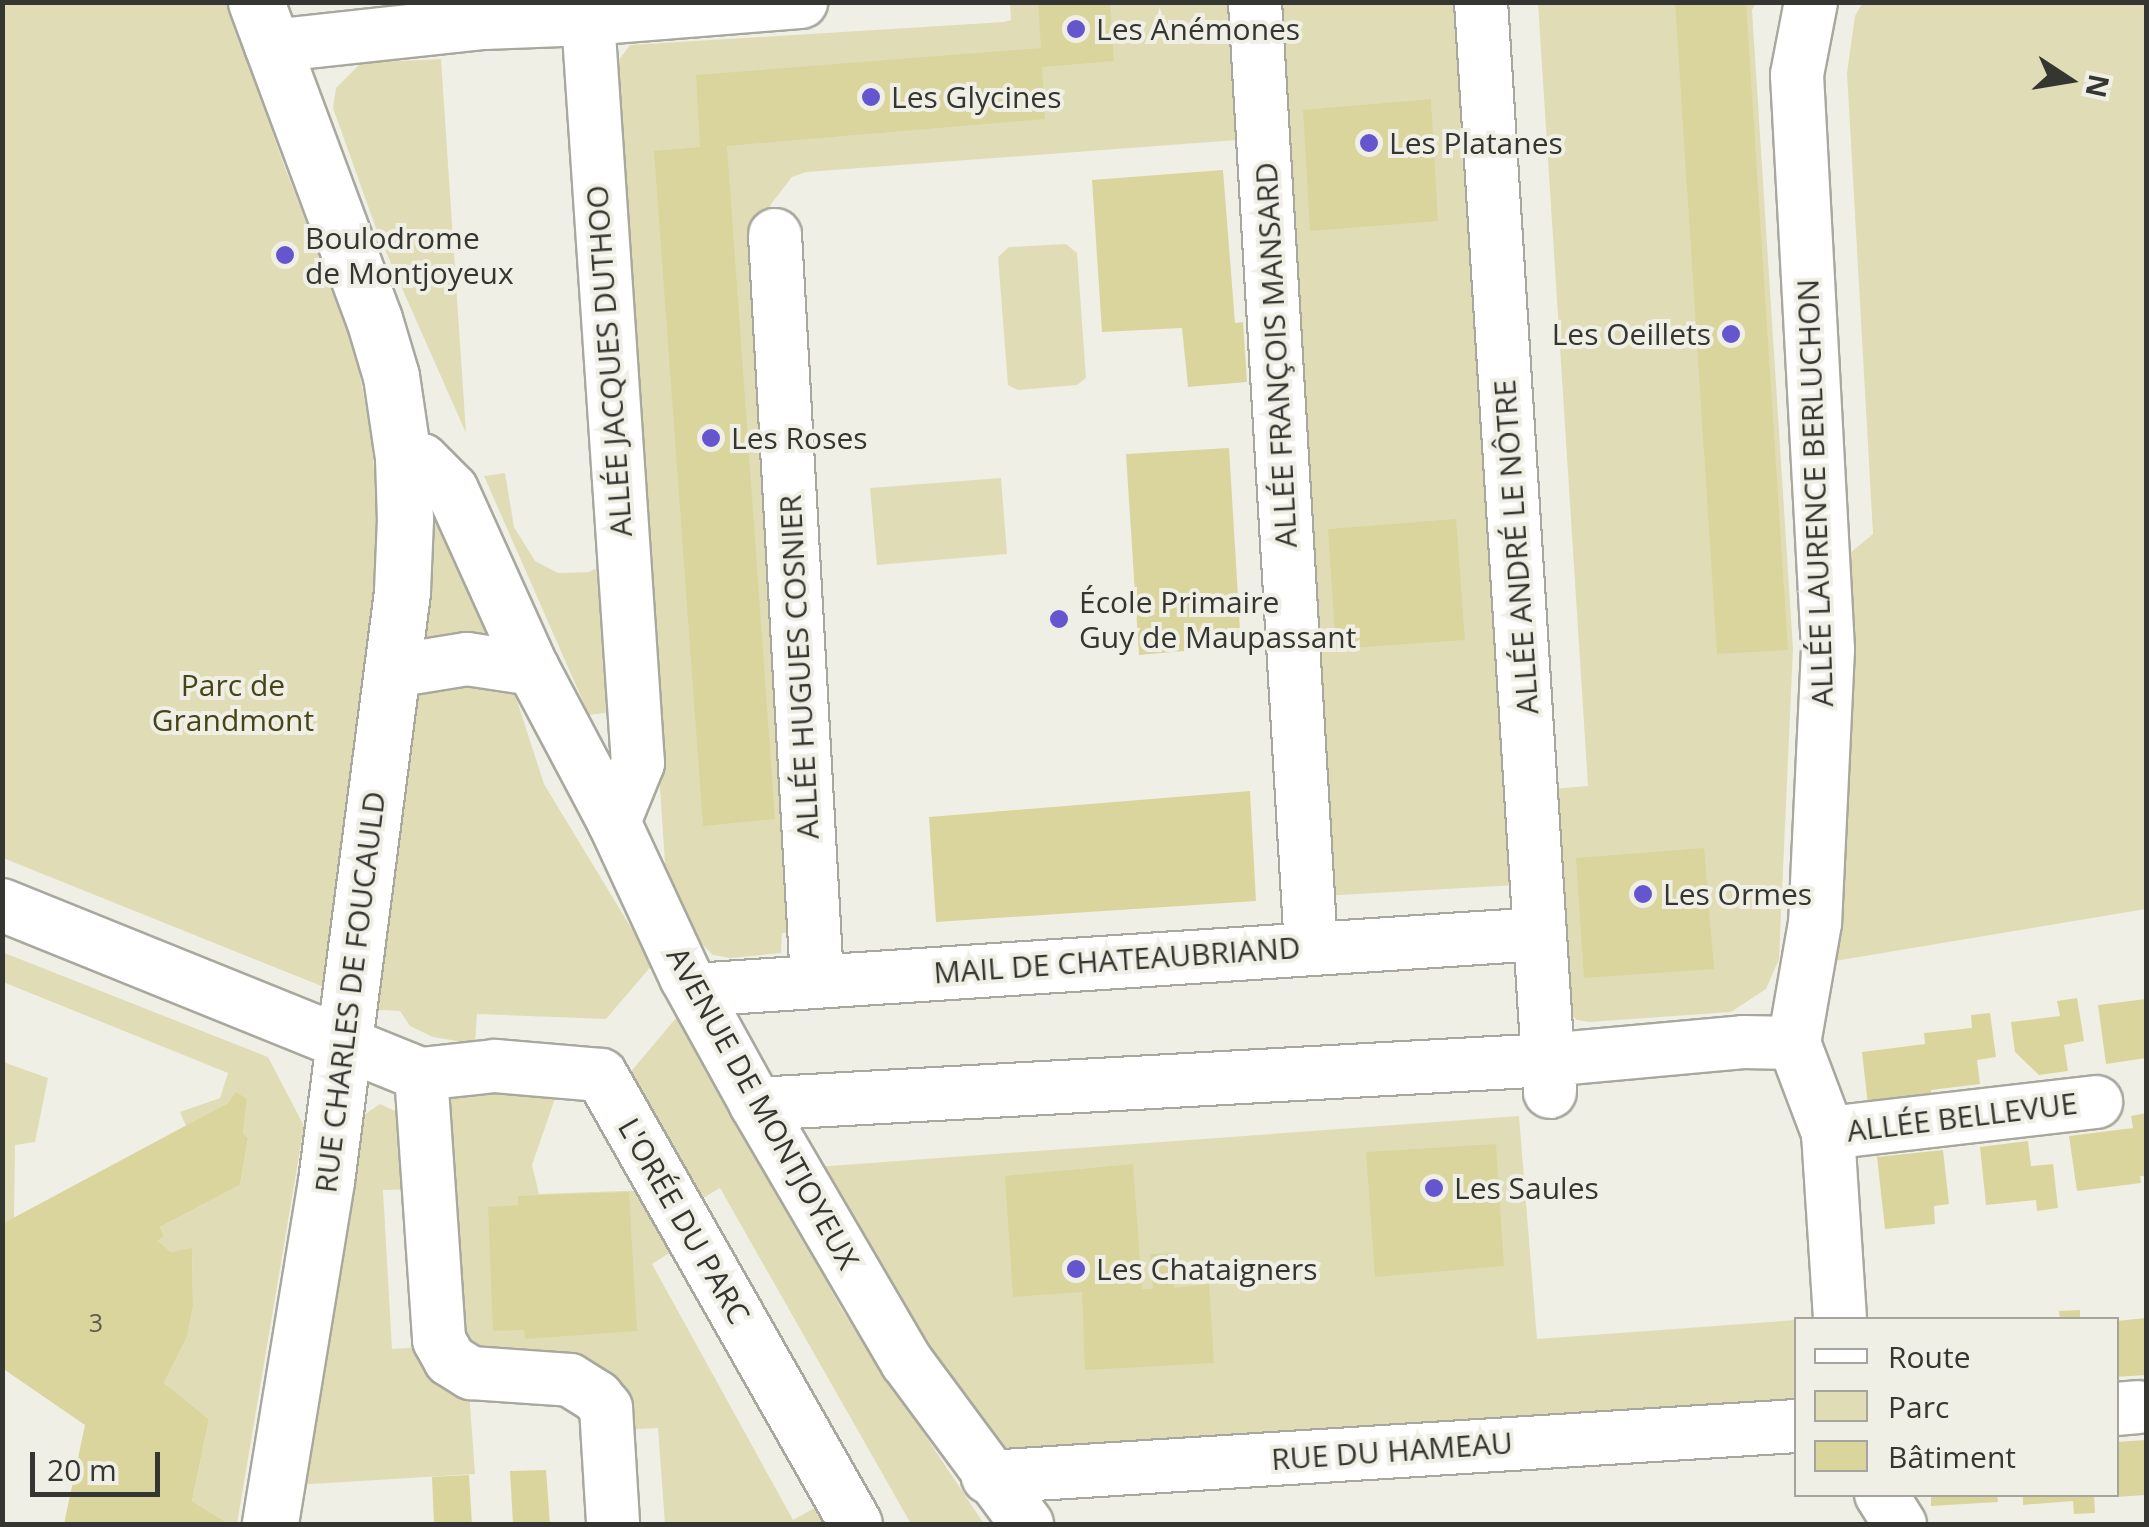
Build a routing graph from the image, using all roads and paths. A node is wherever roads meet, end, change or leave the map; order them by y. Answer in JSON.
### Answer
{"nodes":[{"id":1,"x":801,"y":2,"type":"edge"},
{"id":2,"x":1255,"y":2,"type":"edge"},
{"id":3,"x":1481,"y":2,"type":"edge"},
{"id":4,"x":1810,"y":2,"type":"edge"},
{"id":5,"x":484,"y":13,"type":"edge"},
{"id":6,"x":588,"y":19,"type":"junction"},
{"id":7,"x":263,"y":24,"type":"edge"},
{"id":8,"x":775,"y":235,"type":"dead end"},
{"id":9,"x":403,"y":457,"type":"junction"},
{"id":10,"x":533,"y":669,"type":"junction"},
{"id":11,"x":393,"y":671,"type":"junction"},
{"id":12,"x":614,"y":822,"type":"junction"},
{"id":13,"x":2,"y":904,"type":"edge"},
{"id":14,"x":1540,"y":934,"type":"junction"},
{"id":15,"x":1311,"y":948,"type":"junction"},
{"id":16,"x":817,"y":979,"type":"junction"},
{"id":17,"x":694,"y":990,"type":"junction"},
{"id":18,"x":342,"y":1040,"type":"junction"},
{"id":19,"x":1794,"y":1042,"type":"junction"},
{"id":20,"x":421,"y":1074,"type":"junction"},
{"id":21,"x":1549,"y":1076,"type":"junction"},
{"id":22,"x":2096,"y":1102,"type":"dead end"},
{"id":23,"x":756,"y":1104,"type":"junction"},
{"id":24,"x":1828,"y":1133,"type":"junction"},
{"id":25,"x":1840,"y":1317,"type":"edge"},
{"id":26,"x":1794,"y":1426,"type":"edge"},
{"id":27,"x":988,"y":1477,"type":"junction"},
{"id":28,"x":1883,"y":1497,"type":"edge"},
{"id":29,"x":270,"y":1524,"type":"edge"},
{"id":30,"x":613,"y":1524,"type":"edge"},
{"id":31,"x":856,"y":1524,"type":"edge"},
{"id":32,"x":1028,"y":1524,"type":"edge"},
{"id":33,"x":1900,"y":1524,"type":"edge"}],
"edges":[{"from":1,"to":6,"type":"street"},
{"from":2,"to":15,"type":"street","name":"ALLÉE FRANÇOIS MANSARD"},
{"from":3,"to":14,"type":"street","name":"ALLÉE ANDRÉ LE NÔTRE"},
{"from":4,"to":19,"type":"street","name":"ALLÉE LAURENCE BERLUCHON"},
{"from":5,"to":6,"type":"street"},
{"from":5,"to":7,"type":"street"},
{"from":6,"to":12,"type":"street","name":"ALLÉE JACQUES DUTHOO"},
{"from":7,"to":9,"type":"street"},
{"from":8,"to":16,"type":"street","name":"ALLÉE HUGUES COSNIER"},
{"from":9,"to":10,"type":"street","name":"AVENUE DE MONTJOYEUX"},
{"from":9,"to":11,"type":"street","name":"RUE CHARLES DE FOUCAULD"},
{"from":10,"to":11,"type":"street"},
{"from":10,"to":12,"type":"street","name":"AVENUE DE MONTJOYEUX"},
{"from":11,"to":18,"type":"street","name":"RUE CHARLES DE FOUCAULD"},
{"from":12,"to":17,"type":"street","name":"AVENUE DE MONTJOYEUX"},
{"from":13,"to":18,"type":"street","name":"L'ORÉE DU PARC"},
{"from":14,"to":15,"type":"street","name":"MAIL DE CHATEAUBRIAND"},
{"from":14,"to":21,"type":"street","name":"ALLÉE ANDRÉ LE NÔTRE"},
{"from":15,"to":16,"type":"street","name":"MAIL DE CHATEAUBRIAND"},
{"from":16,"to":17,"type":"street","name":"MAIL DE CHATEAUBRIAND"},
{"from":17,"to":23,"type":"street","name":"AVENUE DE MONTJOYEUX"},
{"from":18,"to":20,"type":"street","name":"L'ORÉE DU PARC"},
{"from":18,"to":29,"type":"street","name":"RUE CHARLES DE FOUCAULD"},
{"from":19,"to":21,"type":"street"},
{"from":19,"to":24,"type":"street","name":"ALLÉE BELLEVUE"},
{"from":20,"to":30,"type":"street"},
{"from":20,"to":31,"type":"street","name":"L'ORÉE DU PARC"},
{"from":21,"to":23,"type":"street"},
{"from":22,"to":24,"type":"street","name":"ALLÉE BELLEVUE"},
{"from":23,"to":27,"type":"street","name":"AVENUE DE MONTJOYEUX"},
{"from":24,"to":25,"type":"street","name":"ALLÉE BELLEVUE"},
{"from":26,"to":27,"type":"street","name":"RUE DU HAMEAU"},
{"from":27,"to":32,"type":"street","name":"AVENUE DE MONTJOYEUX"},
{"from":28,"to":33,"type":"street"}]}
